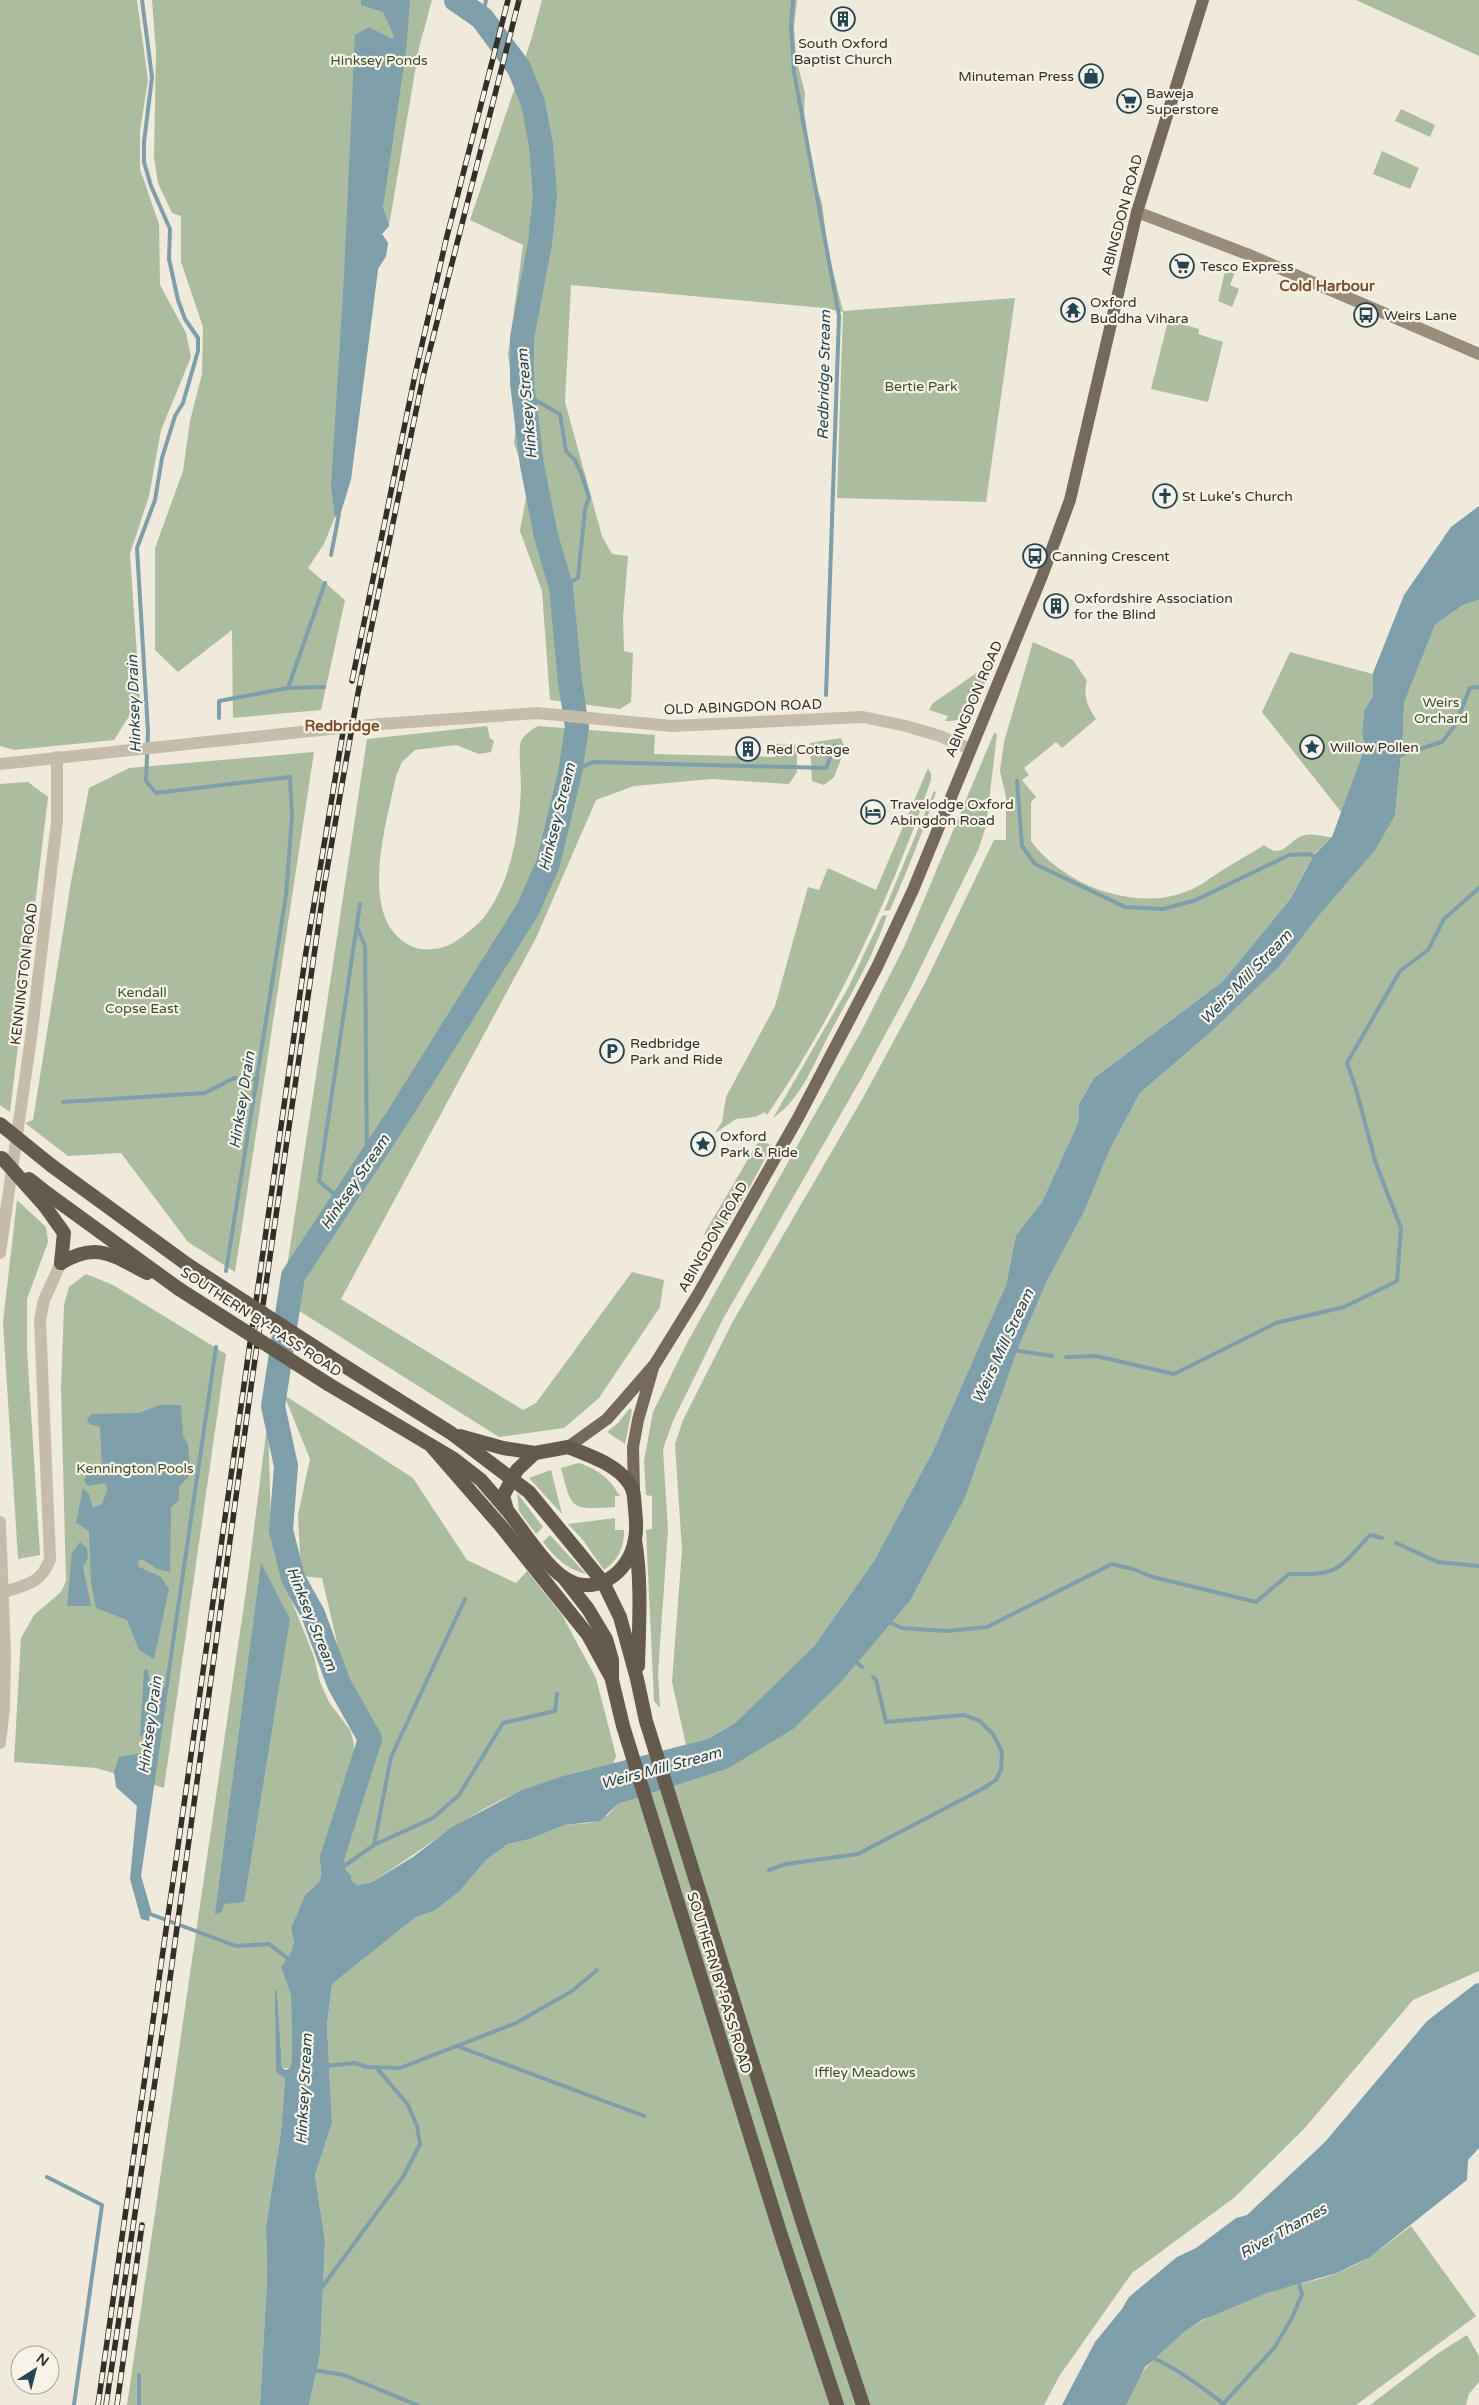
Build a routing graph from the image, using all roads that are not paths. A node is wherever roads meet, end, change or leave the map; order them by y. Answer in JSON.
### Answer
{"nodes":[{"id":1,"x":1203,"y":0,"type":"edge"},
{"id":2,"x":1137,"y":212,"type":"junction"},
{"id":3,"x":1479,"y":354,"type":"edge"},
{"id":4,"x":970,"y":749,"type":"junction"},
{"id":5,"x":57,"y":757,"type":"junction"},
{"id":6,"x":0,"y":764,"type":"edge"},
{"id":7,"x":0,"y":1124,"type":"edge"},
{"id":8,"x":1,"y":1157,"type":"edge"},
{"id":9,"x":46,"y":1200,"type":"junction"},
{"id":10,"x":0,"y":1253,"type":"edge"},
{"id":11,"x":62,"y":1264,"type":"junction"},
{"id":12,"x":179,"y":1289,"type":"junction"},
{"id":13,"x":655,"y":1364,"type":"junction"},
{"id":14,"x":451,"y":1433,"type":"junction"},
{"id":15,"x":432,"y":1447,"type":"junction"},
{"id":16,"x":568,"y":1447,"type":"junction"},
{"id":17,"x":535,"y":1453,"type":"junction"},
{"id":18,"x":513,"y":1478,"type":"junction"},
{"id":19,"x":634,"y":1493,"type":"junction"},
{"id":20,"x":507,"y":1510,"type":"junction"},
{"id":21,"x":0,"y":1522,"type":"edge"},
{"id":22,"x":635,"y":1535,"type":"junction"},
{"id":23,"x":539,"y":1561,"type":"junction"},
{"id":24,"x":563,"y":1577,"type":"junction"},
{"id":25,"x":603,"y":1582,"type":"junction"},
{"id":26,"x":4,"y":1592,"type":"junction"},
{"id":27,"x":637,"y":1679,"type":"junction"},
{"id":28,"x":612,"y":1680,"type":"junction"},
{"id":29,"x":0,"y":1743,"type":"edge"},
{"id":30,"x":837,"y":2405,"type":"edge"},
{"id":31,"x":863,"y":2405,"type":"edge"}],
"edges":[{"from":1,"to":2,"type":"main road","name":"ABINGDON ROAD"},
{"from":2,"to":3,"type":"main road"},
{"from":2,"to":4,"type":"main road","name":"ABINGDON ROAD"},
{"from":4,"to":5,"type":"street","name":"OLD ABINGDON ROAD","bridge":true},
{"from":4,"to":13,"type":"main road","name":"ABINGDON ROAD"},
{"from":5,"to":6,"type":"street","name":"OLD ABINGDON ROAD"},
{"from":5,"to":10,"type":"street","name":"KENNINGTON ROAD"},
{"from":7,"to":14,"type":"highway","name":"SOUTHERN BY-PASS ROAD","bridge":true},
{"from":8,"to":9,"type":"highway","name":"SOUTHERN BY-PASS ROAD","bridge":true},
{"from":9,"to":11,"type":"highway"},
{"from":9,"to":12,"type":"highway","name":"SOUTHERN BY-PASS ROAD"},
{"from":11,"to":12,"type":"highway"},
{"from":11,"to":26,"type":"street"},
{"from":12,"to":15,"type":"highway","name":"SOUTHERN BY-PASS ROAD","bridge":true},
{"from":13,"to":16,"type":"main road","name":"ABINGDON ROAD"},
{"from":13,"to":19,"type":"main road","name":"ABINGDON ROAD"},
{"from":14,"to":17,"type":"highway","name":"SOUTHERN BY-PASS ROAD"},
{"from":14,"to":18,"type":"highway","name":"SOUTHERN BY-PASS ROAD"},
{"from":15,"to":20,"type":"highway","name":"SOUTHERN BY-PASS ROAD"},
{"from":15,"to":23,"type":"highway"},
{"from":16,"to":17,"type":"highway"},
{"from":16,"to":19,"type":"highway"},
{"from":17,"to":18,"type":"highway"},
{"from":18,"to":20,"type":"highway"},
{"from":18,"to":25,"type":"highway","name":"SOUTHERN BY-PASS ROAD"},
{"from":19,"to":22,"type":"highway","name":"SOUTHERN BY-PASS ROAD"},
{"from":20,"to":23,"type":"highway","name":"SOUTHERN BY-PASS ROAD"},
{"from":21,"to":26,"type":"street"},
{"from":22,"to":25,"type":"highway"},
{"from":22,"to":27,"type":"highway","name":"SOUTHERN BY-PASS ROAD"},
{"from":23,"to":24,"type":"highway","name":"SOUTHERN BY-PASS ROAD"},
{"from":23,"to":28,"type":"highway"},
{"from":24,"to":25,"type":"highway"},
{"from":24,"to":28,"type":"highway","name":"SOUTHERN BY-PASS ROAD"},
{"from":25,"to":27,"type":"highway","name":"SOUTHERN BY-PASS ROAD"},
{"from":26,"to":29,"type":"street"},
{"from":27,"to":31,"type":"highway","name":"SOUTHERN BY-PASS ROAD"},
{"from":28,"to":30,"type":"highway","name":"SOUTHERN BY-PASS ROAD"}]}
